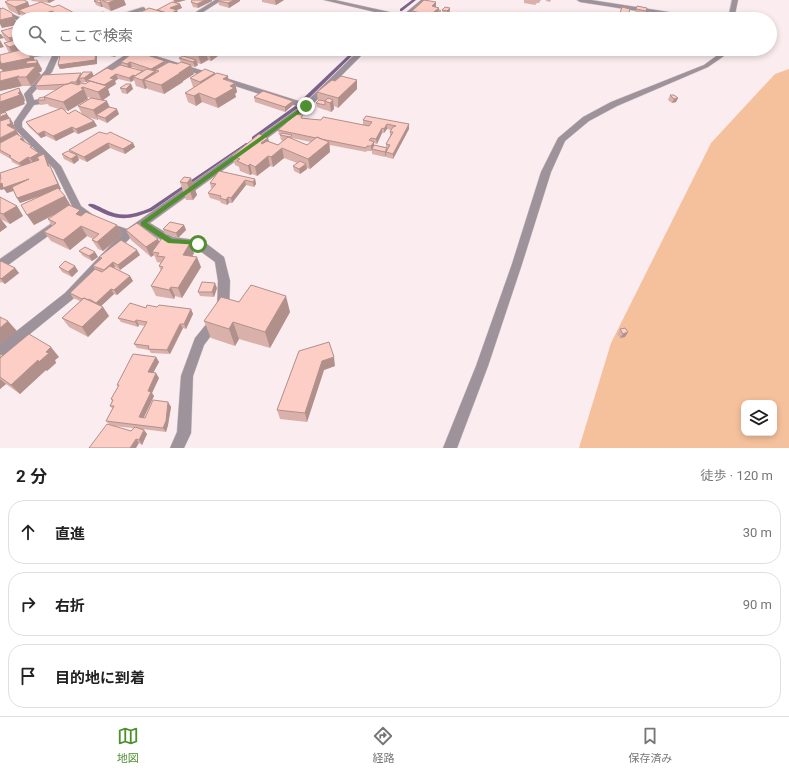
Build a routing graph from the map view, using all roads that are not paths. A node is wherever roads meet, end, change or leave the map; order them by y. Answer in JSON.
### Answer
{"nodes":[{"id":1,"x":219,"y":0,"type":"edge"},
{"id":2,"x":327,"y":0,"type":"edge"},
{"id":3,"x":425,"y":0,"type":"edge"},
{"id":4,"x":580,"y":0,"type":"edge"},
{"id":5,"x":735,"y":0,"type":"edge"},
{"id":6,"x":13,"y":7,"type":"edge"},
{"id":7,"x":142,"y":9,"type":"dead end"},
{"id":8,"x":1,"y":10,"type":"edge"},
{"id":9,"x":132,"y":12,"type":"edge"},
{"id":10,"x":199,"y":12,"type":"edge"},
{"id":11,"x":378,"y":12,"type":"edge"},
{"id":12,"x":410,"y":12,"type":"edge"},
{"id":13,"x":656,"y":12,"type":"edge"},
{"id":14,"x":732,"y":12,"type":"edge"},
{"id":15,"x":12,"y":16,"type":"edge"},
{"id":16,"x":29,"y":56,"type":"edge"},
{"id":17,"x":55,"y":56,"type":"edge"},
{"id":18,"x":128,"y":56,"type":"edge"},
{"id":19,"x":154,"y":56,"type":"edge"},
{"id":20,"x":358,"y":56,"type":"edge"},
{"id":21,"x":721,"y":56,"type":"edge"},
{"id":22,"x":0,"y":63,"type":"edge"},
{"id":23,"x":93,"y":81,"type":"edge"},
{"id":24,"x":62,"y":96,"type":"edge"},
{"id":25,"x":31,"y":103,"type":"junction"},
{"id":26,"x":302,"y":104,"type":"junction"},
{"id":27,"x":72,"y":212,"type":"junction"},
{"id":28,"x":143,"y":223,"type":"junction"},
{"id":29,"x":128,"y":233,"type":"junction"},
{"id":30,"x":0,"y":265,"type":"edge"},
{"id":31,"x":0,"y":350,"type":"edge"},
{"id":32,"x":177,"y":448,"type":"edge"},
{"id":33,"x":450,"y":448,"type":"edge"}],
"edges":[{"from":1,"to":10,"type":"street"},
{"from":2,"to":11,"type":"street"},
{"from":3,"to":12,"type":"street"},
{"from":4,"to":13,"type":"street"},
{"from":5,"to":14,"type":"street"},
{"from":6,"to":8,"type":"street"},
{"from":7,"to":9,"type":"street"},
{"from":8,"to":15,"type":"street"},
{"from":16,"to":22,"type":"street"},
{"from":17,"to":25,"type":"street"},
{"from":18,"to":23,"type":"street"},
{"from":19,"to":26,"type":"street"},
{"from":20,"to":26,"type":"street"},
{"from":21,"to":33,"type":"street"},
{"from":24,"to":25,"type":"street"},
{"from":25,"to":27,"type":"street"},
{"from":26,"to":28,"type":"street"},
{"from":27,"to":29,"type":"street"},
{"from":27,"to":30,"type":"street"},
{"from":28,"to":29,"type":"street"},
{"from":28,"to":32,"type":"street"},
{"from":29,"to":31,"type":"street"}]}
